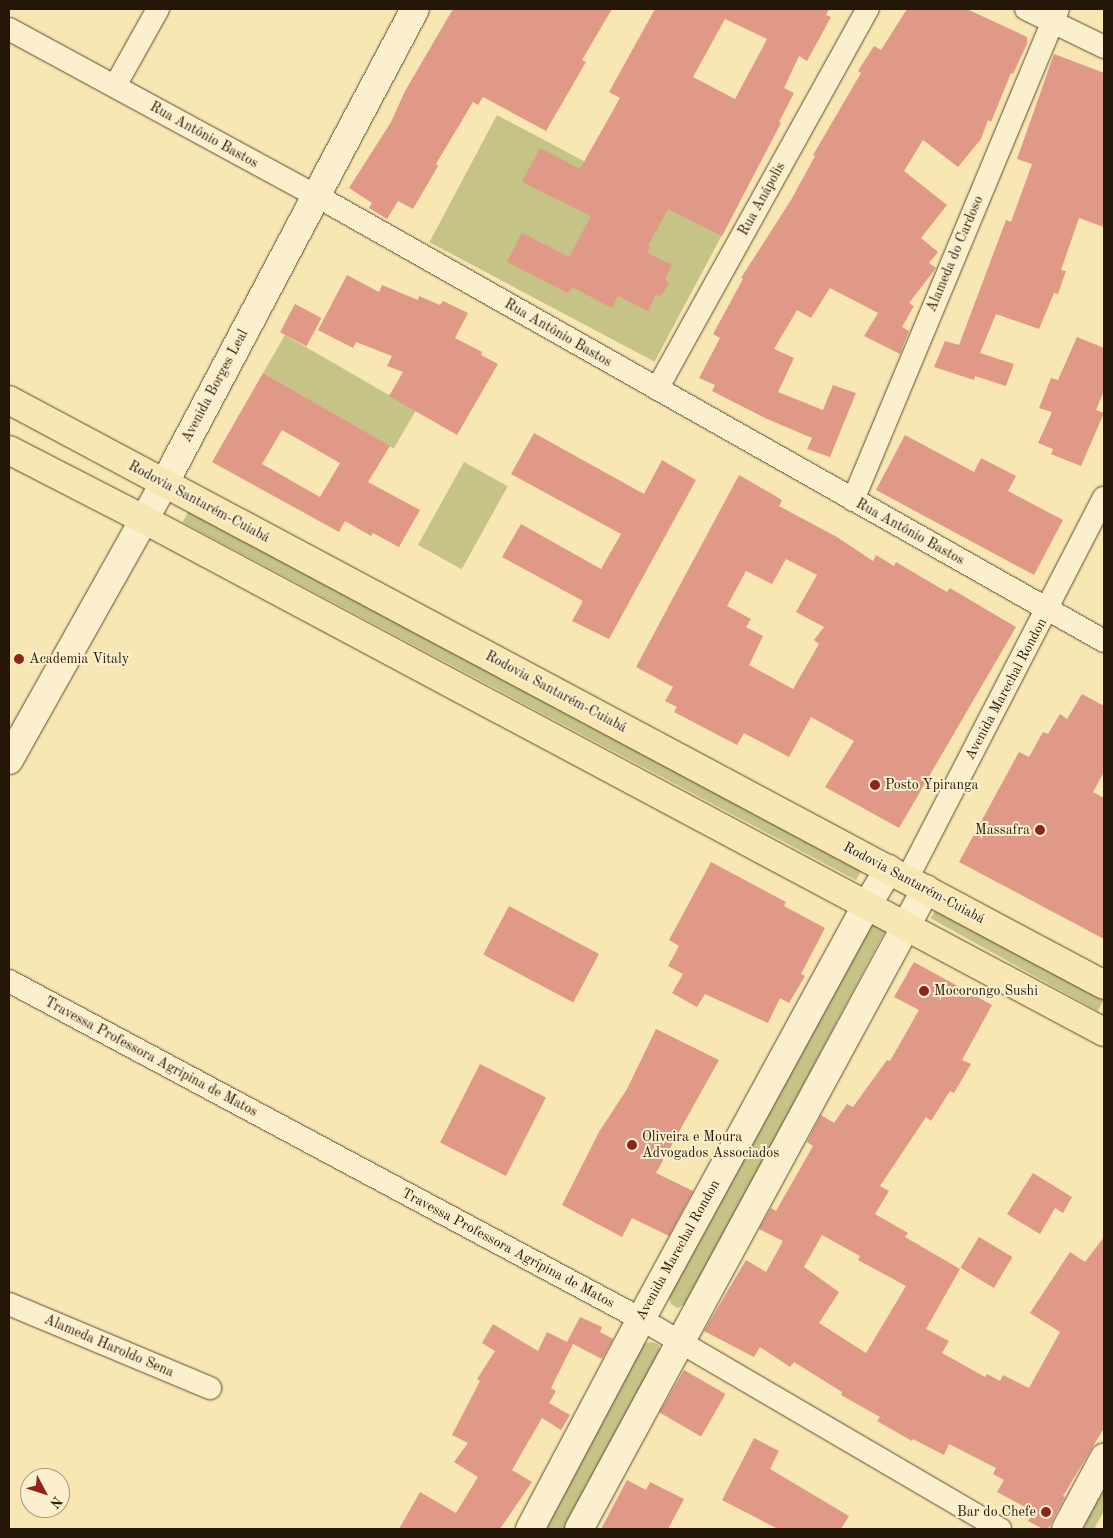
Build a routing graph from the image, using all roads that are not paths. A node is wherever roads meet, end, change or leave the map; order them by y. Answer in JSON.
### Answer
{"nodes":[{"id":1,"x":158,"y":9,"type":"edge"},
{"id":2,"x":415,"y":9,"type":"edge"},
{"id":3,"x":868,"y":9,"type":"edge"},
{"id":4,"x":1026,"y":9,"type":"edge"},
{"id":5,"x":1055,"y":16,"type":"edge"},
{"id":6,"x":9,"y":29,"type":"edge"},
{"id":7,"x":1104,"y":47,"type":"edge"},
{"id":8,"x":115,"y":86,"type":"junction"},
{"id":9,"x":315,"y":195,"type":"junction"},
{"id":10,"x":656,"y":389,"type":"junction"},
{"id":11,"x":9,"y":400,"type":"edge"},
{"id":12,"x":9,"y":450,"type":"edge"},
{"id":13,"x":164,"y":484,"type":"junction"},
{"id":14,"x":1104,"y":498,"type":"edge"},
{"id":15,"x":853,"y":500,"type":"junction"},
{"id":16,"x":144,"y":520,"type":"junction"},
{"id":17,"x":1048,"y":610,"type":"junction"},
{"id":18,"x":1104,"y":641,"type":"edge"},
{"id":19,"x":11,"y":750,"type":"edge"},
{"id":20,"x":907,"y":879,"type":"junction"},
{"id":21,"x":867,"y":905,"type":"junction"},
{"id":22,"x":905,"y":924,"type":"junction"},
{"id":23,"x":9,"y":981,"type":"edge"},
{"id":24,"x":1104,"y":985,"type":"edge"},
{"id":25,"x":1104,"y":1032,"type":"edge"},
{"id":26,"x":9,"y":1304,"type":"edge"},
{"id":27,"x":641,"y":1318,"type":"junction"},
{"id":28,"x":680,"y":1341,"type":"junction"},
{"id":29,"x":210,"y":1388,"type":"dead end"},
{"id":30,"x":1104,"y":1458,"type":"edge"},
{"id":31,"x":530,"y":1529,"type":"edge"},
{"id":32,"x":579,"y":1529,"type":"edge"},
{"id":33,"x":1000,"y":1529,"type":"edge"},
{"id":34,"x":1066,"y":1529,"type":"edge"}],
"edges":[{"from":1,"to":8,"type":"street"},
{"from":2,"to":9,"type":"street","name":"Avenida Borges Leal"},
{"from":3,"to":10,"type":"street","name":"Rua Anápolis"},
{"from":4,"to":5,"type":"street"},
{"from":5,"to":7,"type":"street"},
{"from":5,"to":15,"type":"street","name":"Alameda do Cardoso"},
{"from":6,"to":8,"type":"street","name":"Rua Antônio Bastos"},
{"from":8,"to":9,"type":"street","name":"Rua Antônio Bastos"},
{"from":9,"to":10,"type":"street","name":"Rua Antônio Bastos"},
{"from":9,"to":13,"type":"street","name":"Avenida Borges Leal"},
{"from":10,"to":15,"type":"street","name":"Rua Antônio Bastos"},
{"from":11,"to":13,"type":"highway","name":"Rodovia Santarém-Cuiabá"},
{"from":12,"to":16,"type":"highway"},
{"from":13,"to":16,"type":"street","name":"Avenida Borges Leal"},
{"from":13,"to":20,"type":"highway","name":"Rodovia Santarém-Cuiabá"},
{"from":14,"to":17,"type":"street","name":"Avenida Marechal Rondon"},
{"from":15,"to":17,"type":"street","name":"Rua Antônio Bastos"},
{"from":16,"to":19,"type":"street","name":"Avenida Borges Leal"},
{"from":16,"to":21,"type":"highway"},
{"from":17,"to":18,"type":"street","name":"Rua Antônio Bastos"},
{"from":17,"to":20,"type":"street","name":"Avenida Marechal Rondon"},
{"from":20,"to":21,"type":"street","name":"Avenida Marechal Rondon"},
{"from":20,"to":22,"type":"street","name":"Avenida Marechal Rondon"},
{"from":20,"to":24,"type":"highway","name":"Rodovia Santarém-Cuiabá"},
{"from":21,"to":22,"type":"highway"},
{"from":21,"to":27,"type":"street","name":"Avenida Marechal Rondon"},
{"from":22,"to":25,"type":"highway"},
{"from":22,"to":28,"type":"street","name":"Avenida Marechal Rondon"},
{"from":23,"to":27,"type":"street","name":"Travessa Professora Agripina de Matos"},
{"from":26,"to":29,"type":"street","name":"Alameda Haroldo Sena"},
{"from":27,"to":28,"type":"street","name":"Travessa Professora Agripina de Matos"},
{"from":27,"to":31,"type":"street","name":"Avenida Marechal Rondon"},
{"from":28,"to":32,"type":"street","name":"Avenida Marechal Rondon"},
{"from":28,"to":33,"type":"street","name":"Travessa Professora Agripina de Matos"},
{"from":30,"to":34,"type":"street"}]}
